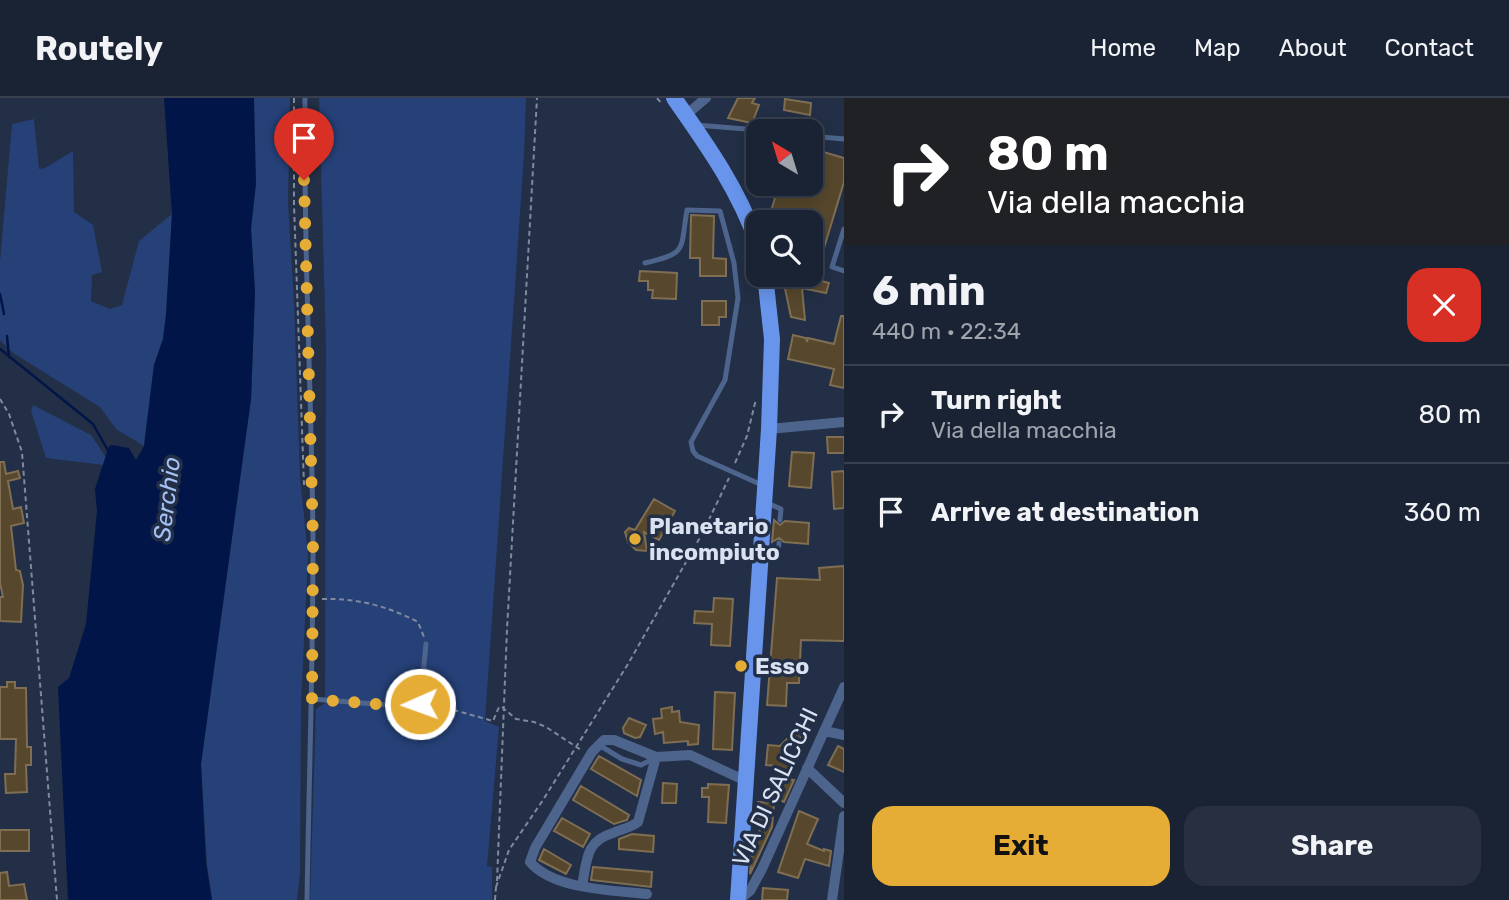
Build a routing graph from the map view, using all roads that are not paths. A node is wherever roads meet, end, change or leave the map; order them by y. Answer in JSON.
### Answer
{"nodes":[{"id":1,"x":305,"y":98,"type":"edge"},
{"id":2,"x":706,"y":98,"type":"edge"},
{"id":3,"x":668,"y":102,"type":"edge"},
{"id":4,"x":689,"y":120,"type":"junction"},
{"id":5,"x":746,"y":128,"type":"edge"},
{"id":6,"x":823,"y":137,"type":"edge"},
{"id":7,"x":844,"y":139,"type":"edge"},
{"id":8,"x":746,"y":227,"type":"edge"},
{"id":9,"x":844,"y":229,"type":"edge"},
{"id":10,"x":645,"y":263,"type":"dead end"},
{"id":11,"x":844,"y":271,"type":"edge"},
{"id":12,"x":763,"y":287,"type":"edge"},
{"id":13,"x":844,"y":422,"type":"edge"},
{"id":14,"x":769,"y":429,"type":"junction"},
{"id":15,"x":764,"y":494,"type":"junction"},
{"id":16,"x":780,"y":520,"type":"dead end"},
{"id":17,"x":779,"y":542,"type":"dead end"},
{"id":18,"x":761,"y":556,"type":"junction"},
{"id":19,"x":426,"y":645,"type":"road end"},
{"id":20,"x":844,"y":687,"type":"edge"},
{"id":21,"x":312,"y":699,"type":"junction"},
{"id":22,"x":824,"y":731,"type":"junction"},
{"id":23,"x":844,"y":735,"type":"edge"},
{"id":24,"x":656,"y":757,"type":"junction"},
{"id":25,"x":807,"y":768,"type":"junction"},
{"id":26,"x":746,"y":781,"type":"junction"},
{"id":27,"x":844,"y":803,"type":"edge"},
{"id":28,"x":844,"y":816,"type":"edge"},
{"id":29,"x":839,"y":877,"type":"edge"},
{"id":30,"x":582,"y":886,"type":"junction"},
{"id":31,"x":647,"y":894,"type":"dead end"},
{"id":32,"x":307,"y":900,"type":"edge"},
{"id":33,"x":739,"y":900,"type":"edge"},
{"id":34,"x":832,"y":900,"type":"edge"}],
"edges":[{"from":1,"to":21,"type":"lane"},
{"from":2,"to":4,"type":"street"},
{"from":3,"to":4,"type":"main road"},
{"from":4,"to":5,"type":"lane"},
{"from":4,"to":8,"type":"main road"},
{"from":6,"to":7,"type":"lane"},
{"from":9,"to":11,"type":"lane"},
{"from":10,"to":15,"type":"lane"},
{"from":12,"to":14,"type":"main road"},
{"from":13,"to":14,"type":"street"},
{"from":14,"to":15,"type":"main road"},
{"from":15,"to":16,"type":"lane"},
{"from":15,"to":18,"type":"main road"},
{"from":17,"to":18,"type":"lane"},
{"from":18,"to":26,"type":"main road"},
{"from":19,"to":21,"type":"lane"},
{"from":20,"to":22,"type":"street","name":"VIA DI SALICCHI"},
{"from":21,"to":32,"type":"lane"},
{"from":22,"to":23,"type":"street"},
{"from":22,"to":25,"type":"street","name":"VIA DI SALICCHI"},
{"from":24,"to":26,"type":"street"},
{"from":24,"to":30,"type":"street"},
{"from":24,"to":30,"type":"street"},
{"from":25,"to":27,"type":"street"},
{"from":25,"to":33,"type":"street","name":"VIA DI SALICCHI"},
{"from":26,"to":33,"type":"main road"},
{"from":28,"to":29,"type":"street"},
{"from":29,"to":34,"type":"street"},
{"from":30,"to":31,"type":"street"}]}
